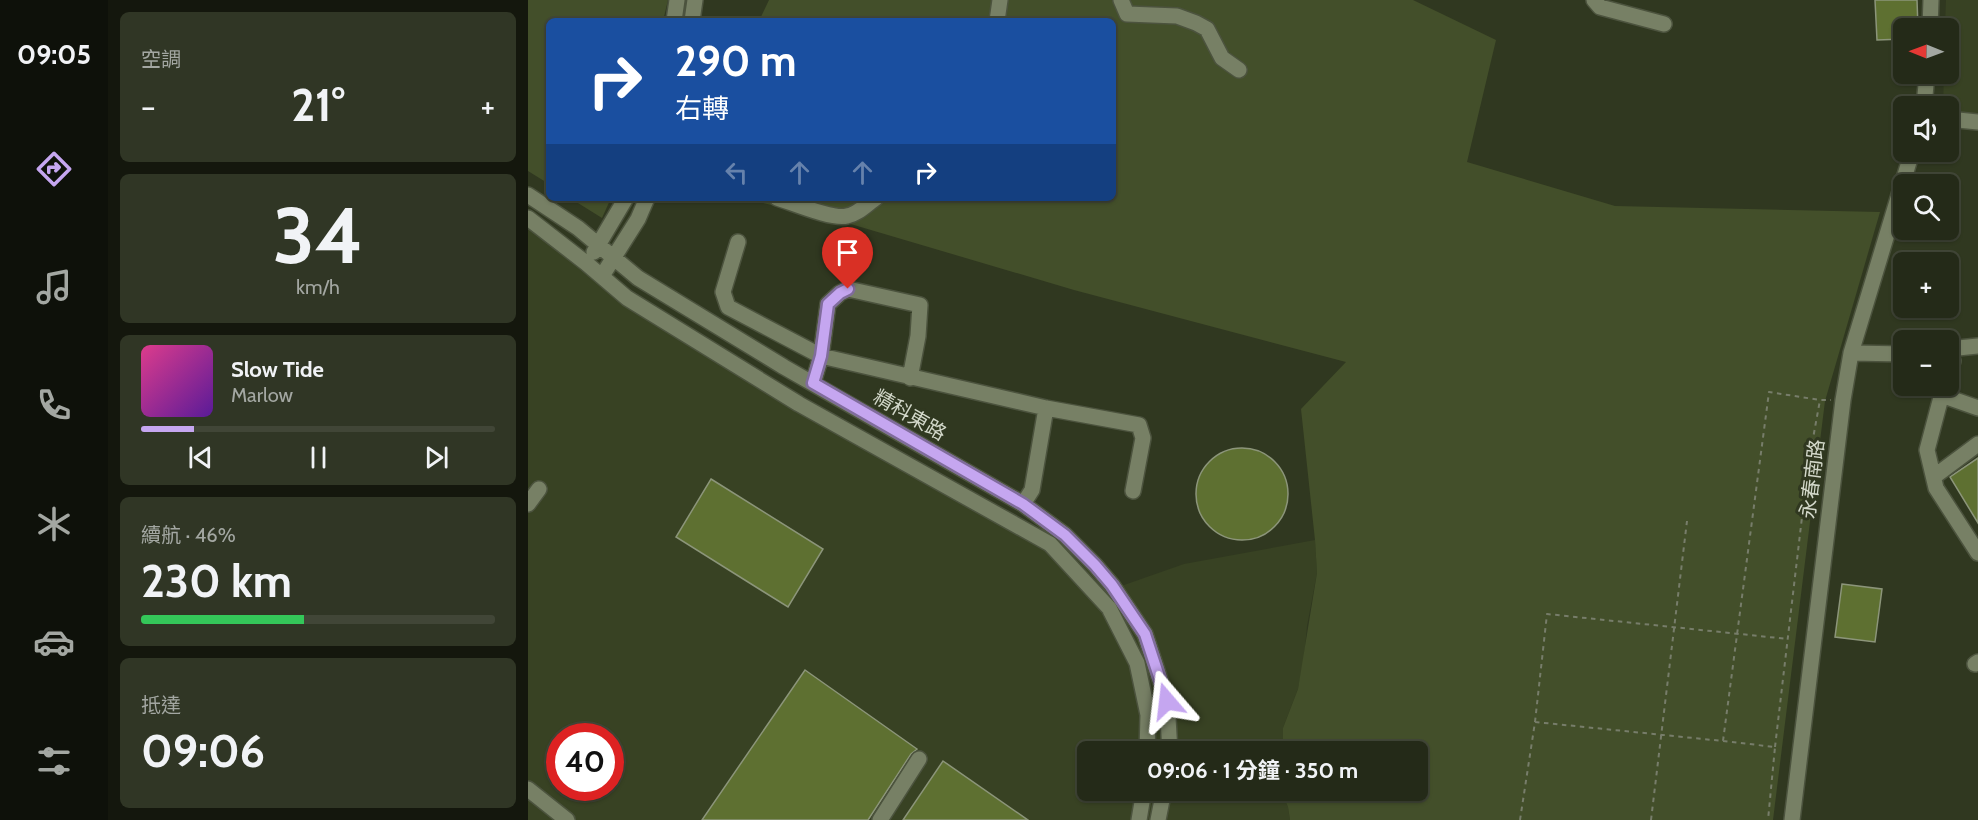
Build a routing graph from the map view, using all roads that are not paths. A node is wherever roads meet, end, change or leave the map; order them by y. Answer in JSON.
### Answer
{"nodes":[{"id":1,"x":677,"y":0,"type":"edge"},
{"id":2,"x":695,"y":0,"type":"edge"},
{"id":3,"x":1000,"y":0,"type":"edge"},
{"id":4,"x":1120,"y":0,"type":"edge"},
{"id":5,"x":1594,"y":0,"type":"edge"},
{"id":6,"x":1931,"y":0,"type":"edge"},
{"id":7,"x":674,"y":18,"type":"edge"},
{"id":8,"x":692,"y":18,"type":"edge"},
{"id":9,"x":997,"y":18,"type":"edge"},
{"id":10,"x":1930,"y":18,"type":"edge"},
{"id":11,"x":1664,"y":24,"type":"dead end"},
{"id":12,"x":1239,"y":70,"type":"dead end"},
{"id":13,"x":1959,"y":120,"type":"edge"},
{"id":14,"x":1978,"y":122,"type":"edge"},
{"id":15,"x":1909,"y":162,"type":"edge"},
{"id":16,"x":528,"y":195,"type":"edge"},
{"id":17,"x":624,"y":201,"type":"edge"},
{"id":18,"x":646,"y":201,"type":"edge"},
{"id":19,"x":786,"y":201,"type":"edge"},
{"id":20,"x":872,"y":201,"type":"edge"},
{"id":21,"x":528,"y":218,"type":"edge"},
{"id":22,"x":738,"y":242,"type":"dead end"},
{"id":23,"x":598,"y":246,"type":"junction"},
{"id":24,"x":615,"y":258,"type":"junction"},
{"id":25,"x":586,"y":263,"type":"junction"},
{"id":26,"x":602,"y":276,"type":"junction"},
{"id":27,"x":1978,"y":346,"type":"edge"},
{"id":28,"x":1851,"y":353,"type":"junction"},
{"id":29,"x":1893,"y":354,"type":"edge"},
{"id":30,"x":821,"y":356,"type":"junction"},
{"id":31,"x":1959,"y":356,"type":"edge"},
{"id":32,"x":910,"y":378,"type":"junction"},
{"id":33,"x":813,"y":383,"type":"junction"},
{"id":34,"x":1941,"y":396,"type":"edge"},
{"id":35,"x":1955,"y":396,"type":"edge"},
{"id":36,"x":1046,"y":408,"type":"junction"},
{"id":37,"x":1978,"y":408,"type":"edge"},
{"id":38,"x":1978,"y":444,"type":"edge"},
{"id":39,"x":1935,"y":476,"type":"junction"},
{"id":40,"x":538,"y":489,"type":"dead end"},
{"id":41,"x":1133,"y":491,"type":"dead end"},
{"id":42,"x":528,"y":504,"type":"edge"},
{"id":43,"x":1023,"y":504,"type":"junction"},
{"id":44,"x":1978,"y":553,"type":"edge"},
{"id":45,"x":1147,"y":741,"type":"edge"},
{"id":46,"x":1169,"y":741,"type":"edge"},
{"id":47,"x":919,"y":759,"type":"dead end"},
{"id":48,"x":528,"y":789,"type":"edge"},
{"id":49,"x":1142,"y":801,"type":"edge"},
{"id":50,"x":1162,"y":801,"type":"edge"},
{"id":51,"x":567,"y":820,"type":"edge"},
{"id":52,"x":880,"y":820,"type":"edge"},
{"id":53,"x":1139,"y":820,"type":"edge"},
{"id":54,"x":1158,"y":820,"type":"edge"},
{"id":55,"x":1792,"y":820,"type":"edge"}],
"edges":[{"from":1,"to":7,"type":"street"},
{"from":2,"to":8,"type":"street"},
{"from":3,"to":9,"type":"street"},
{"from":4,"to":12,"type":"street"},
{"from":5,"to":11,"type":"street"},
{"from":6,"to":10,"type":"street"},
{"from":13,"to":14,"type":"street"},
{"from":15,"to":28,"type":"street","name":"永春南路"},
{"from":16,"to":23,"type":"street","name":"精科東路"},
{"from":17,"to":23,"type":"street"},
{"from":18,"to":24,"type":"street"},
{"from":19,"to":20,"type":"street"},
{"from":21,"to":25,"type":"street"},
{"from":22,"to":30,"type":"street"},
{"from":23,"to":24,"type":"street","name":"精科東路"},
{"from":23,"to":25,"type":"street"},
{"from":24,"to":26,"type":"street"},
{"from":24,"to":33,"type":"street","name":"精科東路"},
{"from":25,"to":26,"type":"street"},
{"from":26,"to":45,"type":"street"},
{"from":27,"to":31,"type":"street"},
{"from":28,"to":29,"type":"street"},
{"from":28,"to":55,"type":"street","name":"永春南路"},
{"from":30,"to":32,"type":"street"},
{"from":30,"to":32,"type":"street"},
{"from":30,"to":33,"type":"street"},
{"from":32,"to":36,"type":"street"},
{"from":33,"to":43,"type":"street","name":"精科東路"},
{"from":34,"to":39,"type":"street"},
{"from":35,"to":37,"type":"street"},
{"from":36,"to":41,"type":"street"},
{"from":36,"to":43,"type":"street"},
{"from":38,"to":39,"type":"street"},
{"from":39,"to":44,"type":"street"},
{"from":40,"to":42,"type":"street"},
{"from":43,"to":46,"type":"street","name":"精科東路"},
{"from":47,"to":52,"type":"street"},
{"from":48,"to":51,"type":"street"},
{"from":49,"to":53,"type":"street"},
{"from":50,"to":54,"type":"street"}]}
